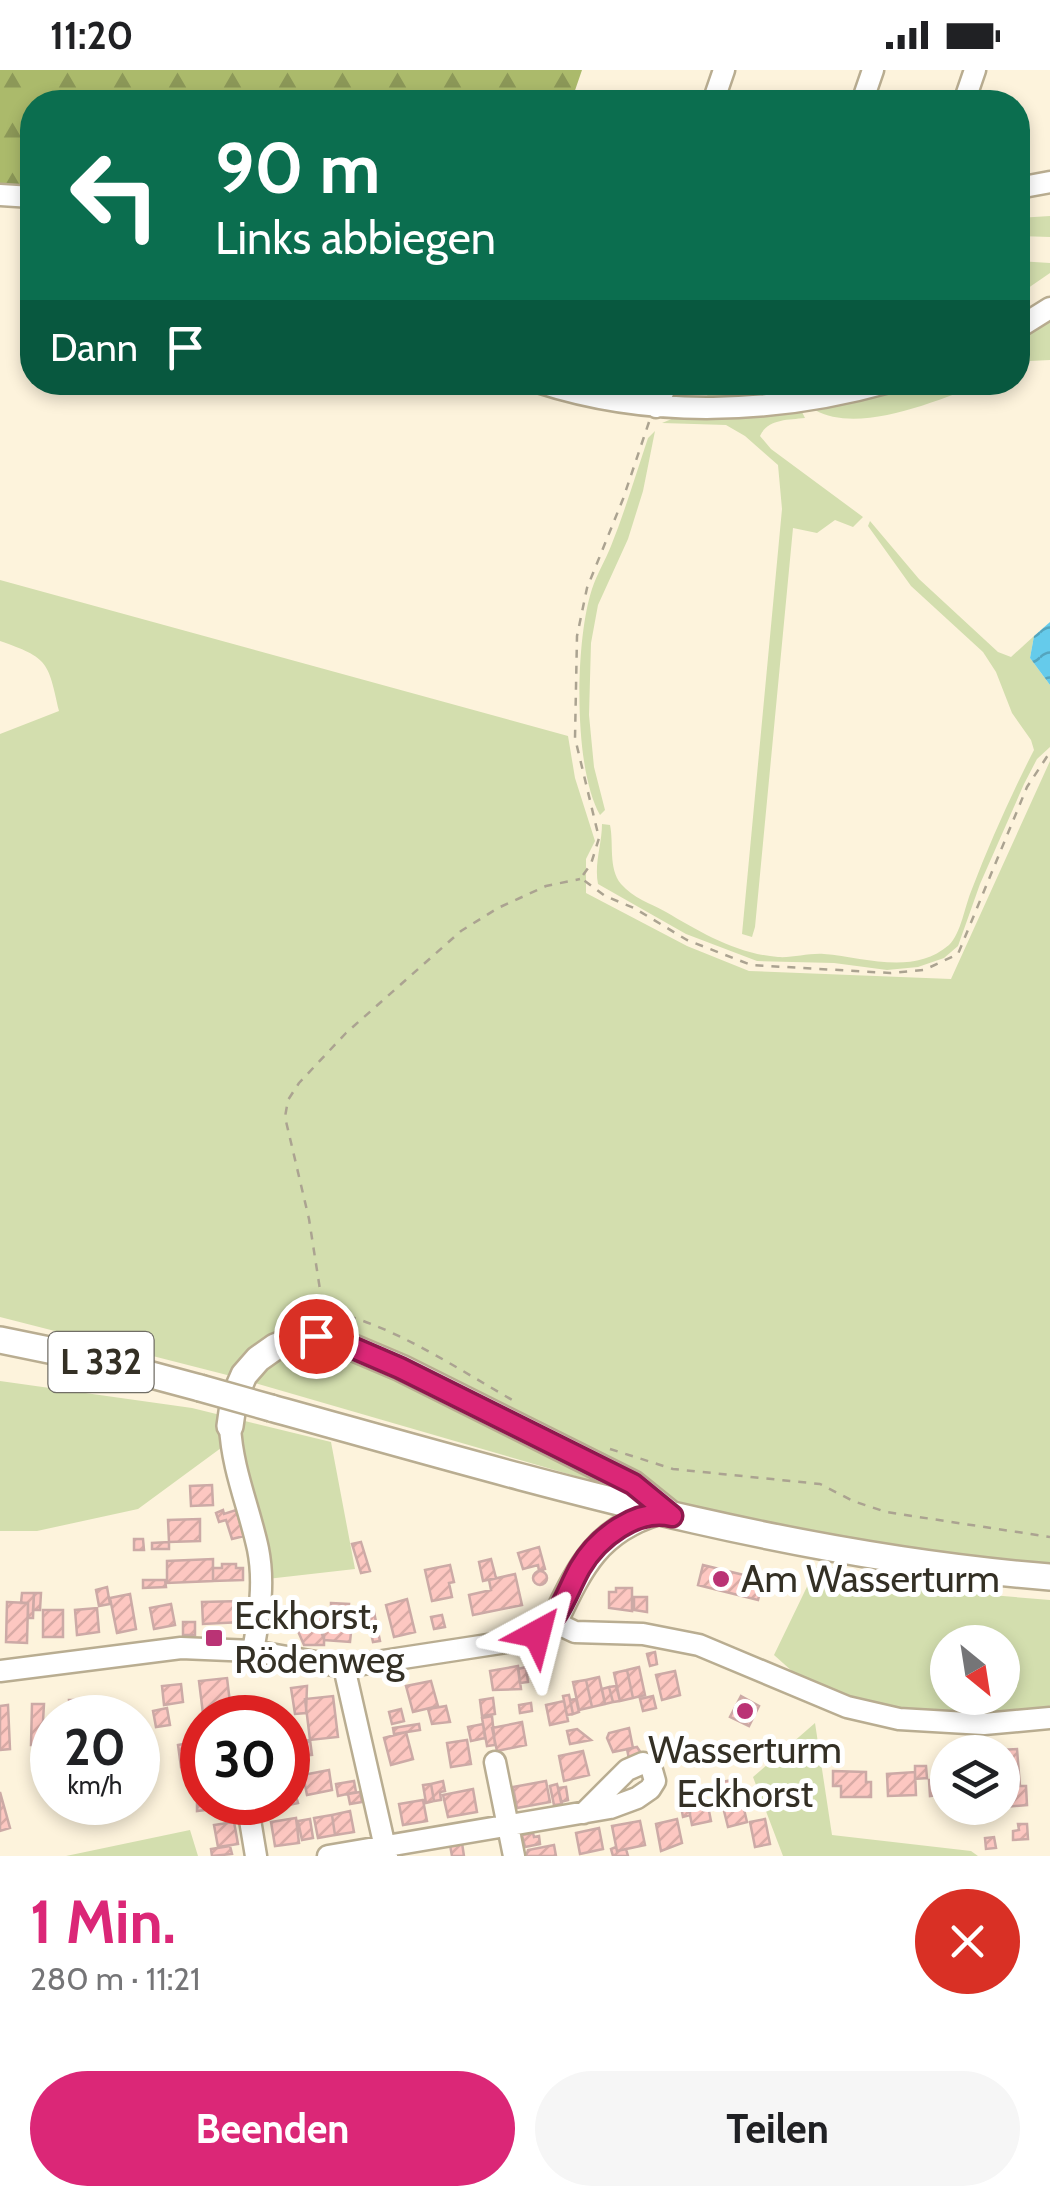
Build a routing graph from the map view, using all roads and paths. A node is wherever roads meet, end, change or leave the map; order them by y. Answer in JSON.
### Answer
{"nodes":[{"id":1,"x":597,"y":395,"type":"edge"},
{"id":2,"x":662,"y":395,"type":"edge"},
{"id":3,"x":832,"y":395,"type":"edge"},
{"id":4,"x":656,"y":408,"type":"junction"},
{"id":5,"x":1050,"y":752,"type":"edge"},
{"id":6,"x":581,"y":878,"type":"junction"},
{"id":7,"x":317,"y":1309,"type":"junction"},
{"id":8,"x":300,"y":1338,"type":"junction"},
{"id":9,"x":0,"y":1340,"type":"edge"},
{"id":10,"x":518,"y":1403,"type":"dead end"},
{"id":11,"x":230,"y":1426,"type":"joint"},
{"id":12,"x":596,"y":1443,"type":"dead end"},
{"id":13,"x":665,"y":1514,"type":"junction"},
{"id":14,"x":1050,"y":1538,"type":"edge"},
{"id":15,"x":1050,"y":1577,"type":"edge"},
{"id":16,"x":554,"y":1622,"type":"junction"},
{"id":17,"x":253,"y":1651,"type":"junction"},
{"id":18,"x":344,"y":1666,"type":"junction"},
{"id":19,"x":0,"y":1671,"type":"edge"},
{"id":20,"x":1050,"y":1718,"type":"edge"},
{"id":21,"x":494,"y":1762,"type":"dead end"},
{"id":22,"x":584,"y":1812,"type":"dead end"},
{"id":23,"x":250,"y":1825,"type":"edge"},
{"id":24,"x":508,"y":1826,"type":"junction"},
{"id":25,"x":386,"y":1851,"type":"edge"},
{"id":26,"x":256,"y":1856,"type":"edge"},
{"id":27,"x":328,"y":1856,"type":"edge"},
{"id":28,"x":514,"y":1856,"type":"edge"}],
"edges":[{"from":1,"to":4,"type":"street"},
{"from":2,"to":4,"type":"street"},
{"from":3,"to":4,"type":"street"},
{"from":4,"to":6,"type":"path"},
{"from":5,"to":6,"type":"path"},
{"from":6,"to":7,"type":"path"},
{"from":7,"to":8,"type":"path"},
{"from":7,"to":10,"type":"path"},
{"from":8,"to":11,"type":"main road"},
{"from":8,"to":13,"type":"main road"},
{"from":9,"to":13,"type":"main road","number":"L 332","bridge":true},
{"from":11,"to":17,"type":"street"},
{"from":12,"to":14,"type":"path"},
{"from":13,"to":15,"type":"main road","number":"L 332"},
{"from":13,"to":16,"type":"main road"},
{"from":16,"to":18,"type":"street"},
{"from":16,"to":20,"type":"street"},
{"from":17,"to":18,"type":"street"},
{"from":17,"to":19,"type":"street"},
{"from":18,"to":25,"type":"street"},
{"from":21,"to":24,"type":"street"},
{"from":22,"to":24,"type":"street"},
{"from":23,"to":26,"type":"street"},
{"from":24,"to":25,"type":"street"},
{"from":24,"to":28,"type":"street"},
{"from":25,"to":27,"type":"street"}]}
